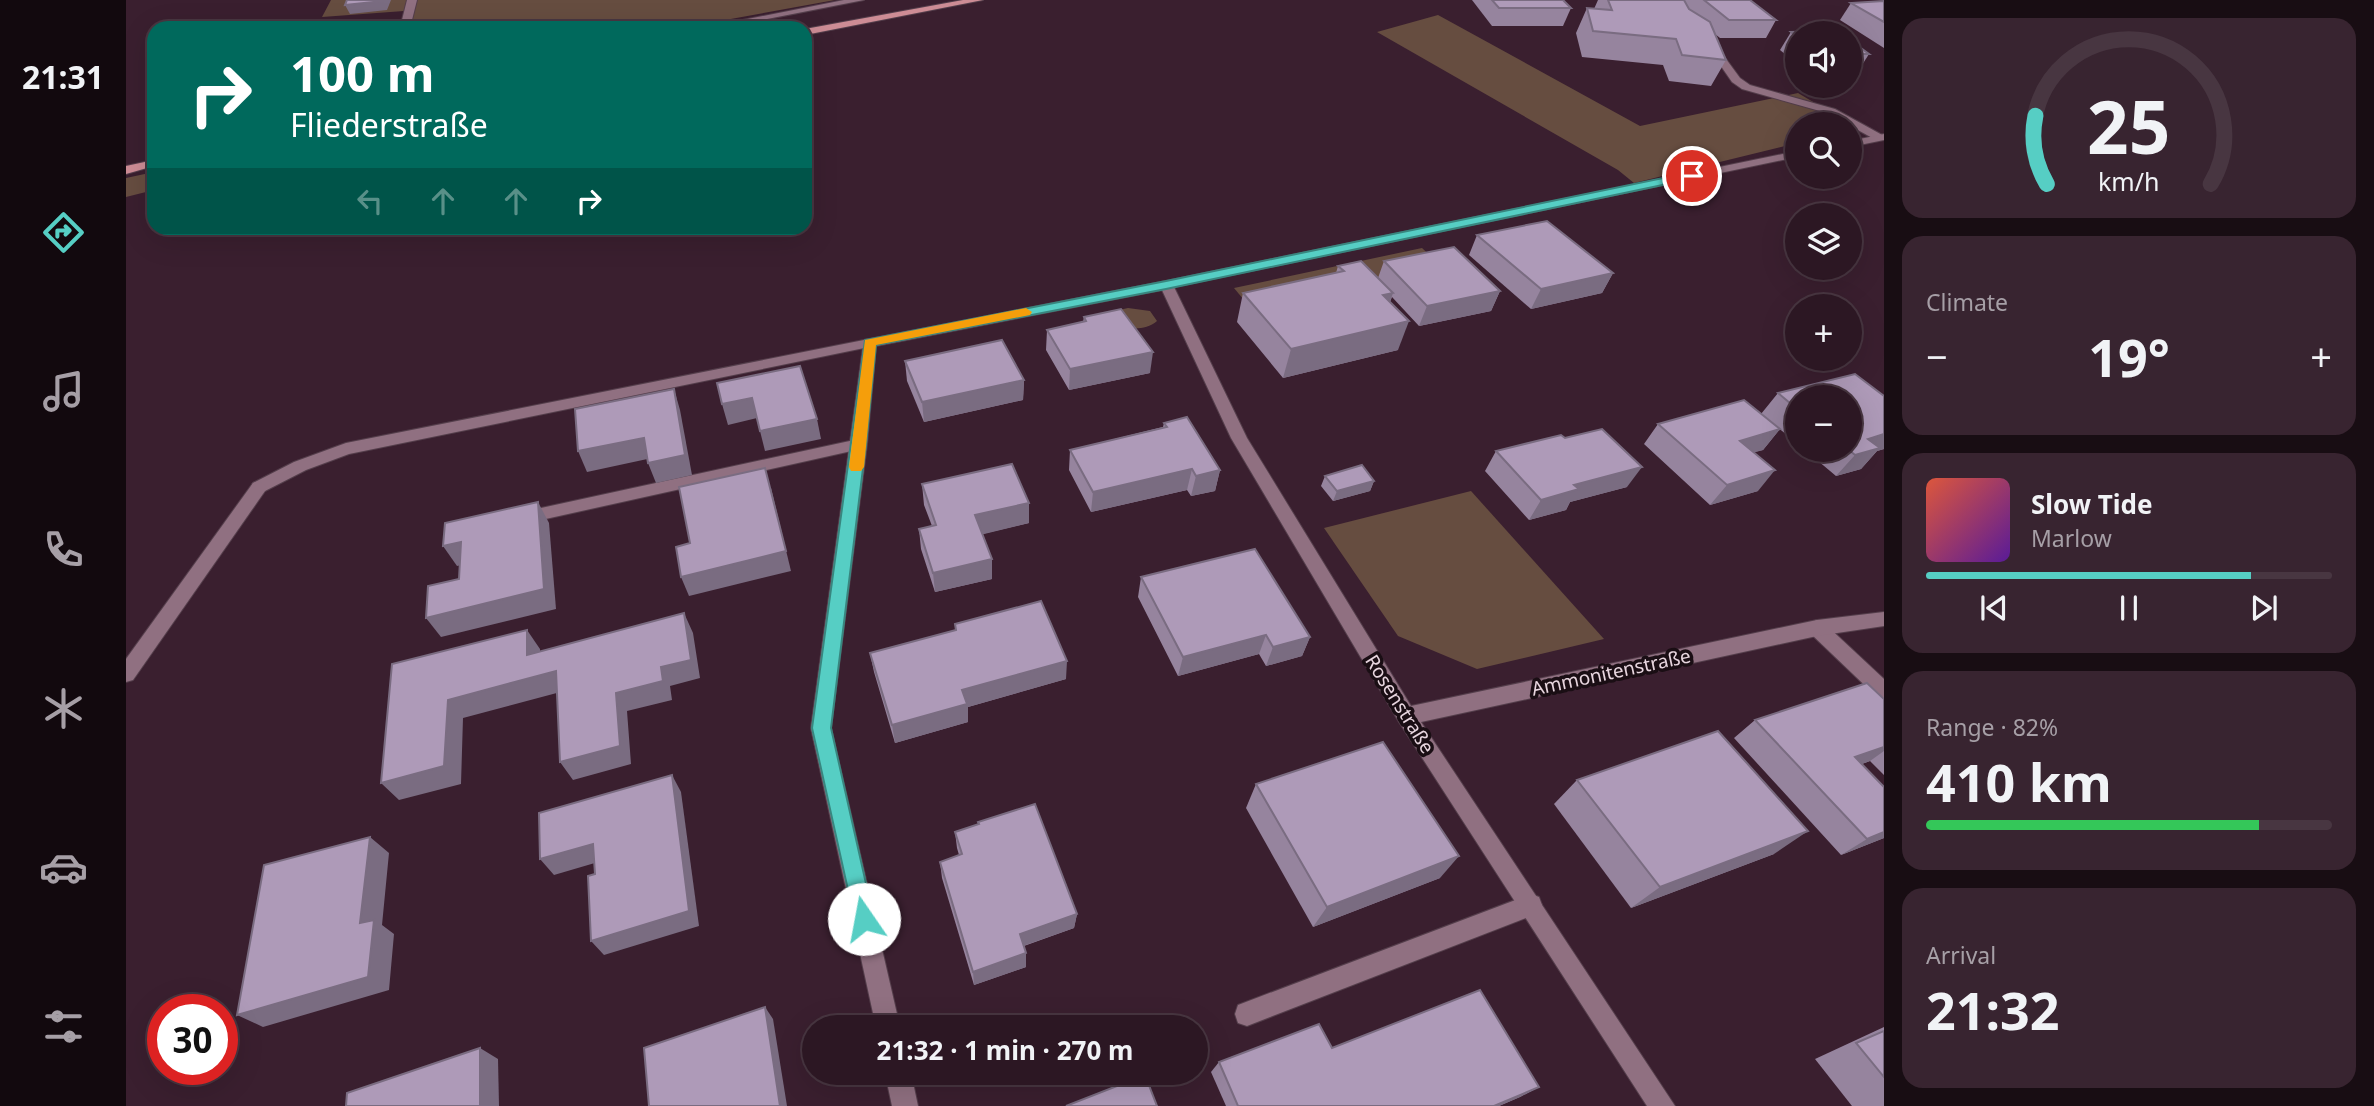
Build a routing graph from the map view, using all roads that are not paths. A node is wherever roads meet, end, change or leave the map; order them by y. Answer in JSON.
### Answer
{"nodes":[{"id":1,"x":412,"y":0,"type":"edge"},
{"id":2,"x":859,"y":0,"type":"edge"},
{"id":3,"x":978,"y":0,"type":"edge"},
{"id":4,"x":407,"y":21,"type":"edge"},
{"id":5,"x":745,"y":21,"type":"edge"},
{"id":6,"x":812,"y":31,"type":"edge"},
{"id":7,"x":1712,"y":46,"type":"edge"},
{"id":8,"x":1883,"y":138,"type":"edge"},
{"id":9,"x":1862,"y":142,"type":"edge"},
{"id":10,"x":1785,"y":156,"type":"edge"},
{"id":11,"x":147,"y":165,"type":"edge"},
{"id":12,"x":126,"y":170,"type":"edge"},
{"id":13,"x":1166,"y":285,"type":"junction"},
{"id":14,"x":869,"y":342,"type":"junction"},
{"id":15,"x":859,"y":444,"type":"junction"},
{"id":16,"x":541,"y":514,"type":"edge"},
{"id":17,"x":1884,"y":620,"type":"edge"},
{"id":18,"x":1817,"y":628,"type":"junction"},
{"id":19,"x":126,"y":674,"type":"edge"},
{"id":20,"x":1884,"y":691,"type":"edge"},
{"id":21,"x":1406,"y":716,"type":"junction"},
{"id":22,"x":1531,"y":905,"type":"junction"},
{"id":23,"x":1247,"y":1014,"type":"dead end"},
{"id":24,"x":885,"y":1015,"type":"edge"},
{"id":25,"x":901,"y":1085,"type":"edge"},
{"id":26,"x":905,"y":1106,"type":"edge"},
{"id":27,"x":1662,"y":1106,"type":"edge"}],
"edges":[{"from":1,"to":4,"type":"street"},
{"from":2,"to":5,"type":"street"},
{"from":3,"to":6,"type":"main road"},
{"from":7,"to":8,"type":"street"},
{"from":8,"to":9,"type":"street"},
{"from":10,"to":13,"type":"street"},
{"from":11,"to":12,"type":"main road"},
{"from":13,"to":14,"type":"street"},
{"from":13,"to":21,"type":"street","name":"Rosenstraße"},
{"from":14,"to":15,"type":"street"},
{"from":14,"to":19,"type":"street"},
{"from":15,"to":16,"type":"street"},
{"from":15,"to":24,"type":"street"},
{"from":17,"to":18,"type":"street","name":"Ammonitenstraße"},
{"from":18,"to":20,"type":"street"},
{"from":18,"to":21,"type":"street","name":"Ammonitenstraße"},
{"from":21,"to":22,"type":"street","name":"Rosenstraße"},
{"from":22,"to":23,"type":"street"},
{"from":22,"to":27,"type":"street","name":"Rosenstraße"},
{"from":25,"to":26,"type":"street"}]}
